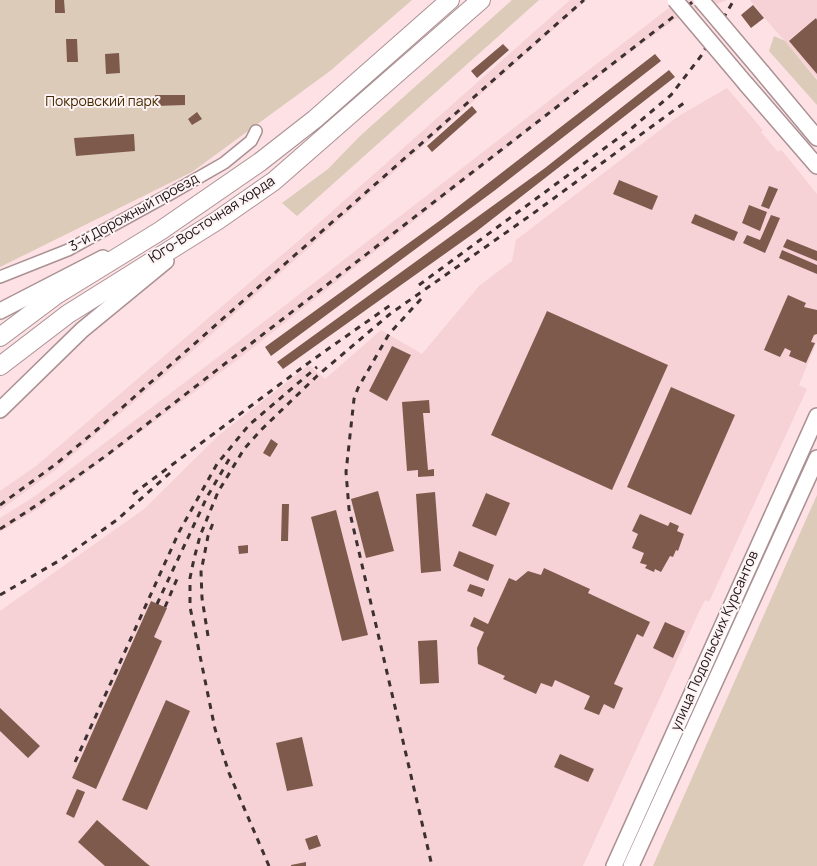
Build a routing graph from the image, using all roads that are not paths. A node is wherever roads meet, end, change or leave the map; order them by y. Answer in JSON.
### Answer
{"nodes":[{"id":1,"x":450,"y":0,"type":"edge"},
{"id":2,"x":481,"y":0,"type":"edge"},
{"id":3,"x":675,"y":0,"type":"edge"},
{"id":4,"x":701,"y":0,"type":"edge"},
{"id":5,"x":256,"y":131,"type":"dead end"},
{"id":6,"x":817,"y":138,"type":"edge"},
{"id":7,"x":817,"y":166,"type":"edge"},
{"id":8,"x":218,"y":220,"type":"junction"},
{"id":9,"x":160,"y":231,"type":"junction"},
{"id":10,"x":0,"y":277,"type":"edge"},
{"id":11,"x":0,"y":311,"type":"edge"},
{"id":12,"x":0,"y":337,"type":"edge"},
{"id":13,"x":0,"y":366,"type":"edge"},
{"id":14,"x":0,"y":410,"type":"edge"},
{"id":15,"x":817,"y":416,"type":"edge"},
{"id":16,"x":817,"y":458,"type":"edge"},
{"id":17,"x":614,"y":866,"type":"edge"},
{"id":18,"x":631,"y":866,"type":"edge"}],
"edges":[{"from":1,"to":9,"type":"main road","name":"Юго-Восточная хорда"},
{"from":2,"to":8,"type":"main road","name":"Юго-Восточная хорда"},
{"from":3,"to":7,"type":"main road","bridge":true},
{"from":4,"to":6,"type":"main road","bridge":true},
{"from":5,"to":10,"type":"street","name":"3-й Дорожный проезд"},
{"from":8,"to":13,"type":"main road","name":"Юго-Восточная хорда"},
{"from":8,"to":14,"type":"main road"},
{"from":9,"to":11,"type":"main road"},
{"from":9,"to":12,"type":"main road","name":"Юго-Восточная хорда"},
{"from":15,"to":17,"type":"main road","name":"улица Подольских Курсантов"},
{"from":16,"to":18,"type":"main road","name":"улица Подольских Курсантов"}]}
